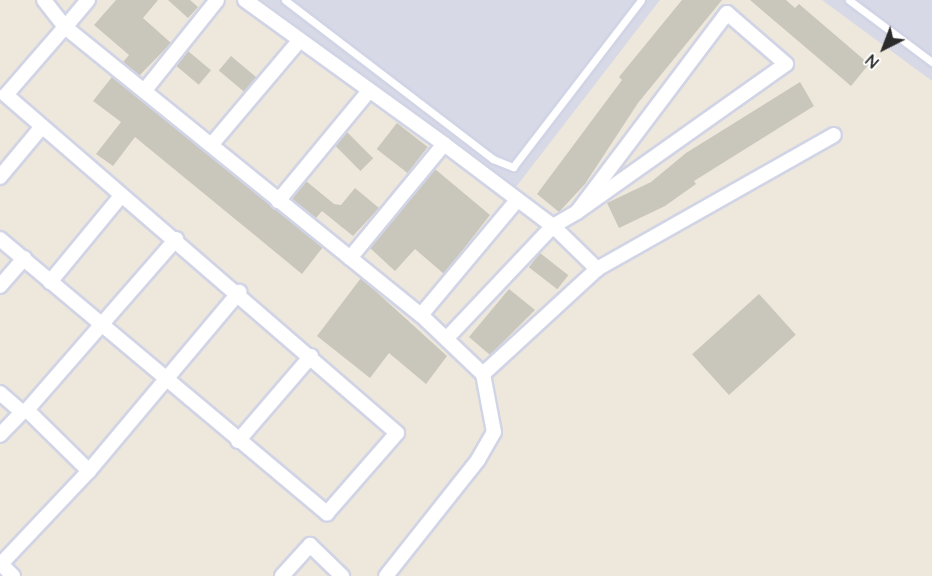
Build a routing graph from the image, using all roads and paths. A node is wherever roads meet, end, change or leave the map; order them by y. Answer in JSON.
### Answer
{"nodes":[{"id":1,"x":44,"y":0,"type":"edge"},
{"id":2,"x":88,"y":0,"type":"edge"},
{"id":3,"x":217,"y":0,"type":"edge"},
{"id":4,"x":245,"y":0,"type":"edge"},
{"id":5,"x":285,"y":0,"type":"edge"},
{"id":6,"x":641,"y":0,"type":"edge"},
{"id":7,"x":849,"y":0,"type":"edge"},
{"id":8,"x":65,"y":27,"type":"junction"},
{"id":9,"x":299,"y":41,"type":"junction"},
{"id":10,"x":932,"y":62,"type":"edge"},
{"id":11,"x":145,"y":90,"type":"junction"},
{"id":12,"x":369,"y":91,"type":"junction"},
{"id":13,"x":3,"y":93,"type":"edge"},
{"id":14,"x":40,"y":129,"type":"junction"},
{"id":15,"x":834,"y":135,"type":"dead end"},
{"id":16,"x":212,"y":144,"type":"junction"},
{"id":17,"x":444,"y":144,"type":"junction"},
{"id":18,"x":0,"y":177,"type":"edge"},
{"id":19,"x":121,"y":196,"type":"junction"},
{"id":20,"x":518,"y":200,"type":"junction"},
{"id":21,"x":278,"y":201,"type":"junction"},
{"id":22,"x":577,"y":212,"type":"junction"},
{"id":23,"x":553,"y":226,"type":"junction"},
{"id":24,"x":0,"y":239,"type":"edge"},
{"id":25,"x":176,"y":239,"type":"junction"},
{"id":26,"x":24,"y":258,"type":"junction"},
{"id":27,"x":350,"y":258,"type":"junction"},
{"id":28,"x":597,"y":269,"type":"junction"},
{"id":29,"x":50,"y":282,"type":"junction"},
{"id":30,"x":0,"y":286,"type":"edge"},
{"id":31,"x":239,"y":292,"type":"junction"},
{"id":32,"x":421,"y":315,"type":"junction"},
{"id":33,"x":102,"y":325,"type":"junction"},
{"id":34,"x":447,"y":338,"type":"junction"},
{"id":35,"x":311,"y":356,"type":"junction"},
{"id":36,"x":483,"y":374,"type":"junction"},
{"id":37,"x":164,"y":379,"type":"junction"},
{"id":38,"x":0,"y":393,"type":"edge"},
{"id":39,"x":25,"y":411,"type":"junction"},
{"id":40,"x":0,"y":435,"type":"edge"},
{"id":41,"x":238,"y":441,"type":"junction"},
{"id":42,"x":89,"y":471,"type":"junction"},
{"id":43,"x":1,"y":564,"type":"edge"},
{"id":44,"x":13,"y":576,"type":"edge"},
{"id":45,"x":282,"y":576,"type":"edge"},
{"id":46,"x":342,"y":576,"type":"edge"},
{"id":47,"x":386,"y":576,"type":"edge"}],
"edges":[{"from":1,"to":8,"type":"street"},
{"from":2,"to":8,"type":"street"},
{"from":3,"to":11,"type":"street"},
{"from":4,"to":9,"type":"street"},
{"from":5,"to":6,"type":"lane"},
{"from":7,"to":10,"type":"lane"},
{"from":8,"to":11,"type":"street"},
{"from":8,"to":13,"type":"street"},
{"from":9,"to":12,"type":"street"},
{"from":9,"to":16,"type":"street"},
{"from":11,"to":16,"type":"street"},
{"from":12,"to":17,"type":"street"},
{"from":12,"to":21,"type":"street"},
{"from":13,"to":14,"type":"street"},
{"from":14,"to":18,"type":"street"},
{"from":14,"to":19,"type":"street"},
{"from":15,"to":28,"type":"street"},
{"from":16,"to":21,"type":"street"},
{"from":17,"to":20,"type":"street"},
{"from":17,"to":27,"type":"street"},
{"from":19,"to":25,"type":"street"},
{"from":19,"to":29,"type":"street"},
{"from":20,"to":23,"type":"street"},
{"from":20,"to":32,"type":"street"},
{"from":21,"to":27,"type":"street"},
{"from":22,"to":22,"type":"street"},
{"from":22,"to":23,"type":"street"},
{"from":23,"to":28,"type":"street"},
{"from":23,"to":34,"type":"street"},
{"from":24,"to":26,"type":"street"},
{"from":25,"to":31,"type":"street"},
{"from":25,"to":33,"type":"street"},
{"from":26,"to":29,"type":"street"},
{"from":26,"to":30,"type":"street"},
{"from":27,"to":32,"type":"street"},
{"from":28,"to":36,"type":"street"},
{"from":29,"to":33,"type":"street"},
{"from":31,"to":35,"type":"street"},
{"from":31,"to":37,"type":"street"},
{"from":32,"to":34,"type":"street"},
{"from":33,"to":37,"type":"street"},
{"from":33,"to":39,"type":"street"},
{"from":34,"to":36,"type":"street"},
{"from":35,"to":41,"type":"street"},
{"from":35,"to":41,"type":"street"},
{"from":36,"to":47,"type":"street"},
{"from":37,"to":41,"type":"street"},
{"from":37,"to":42,"type":"street"},
{"from":38,"to":39,"type":"street"},
{"from":39,"to":40,"type":"street"},
{"from":39,"to":42,"type":"street"},
{"from":42,"to":43,"type":"street"},
{"from":43,"to":44,"type":"street"},
{"from":45,"to":46,"type":"street"}]}
